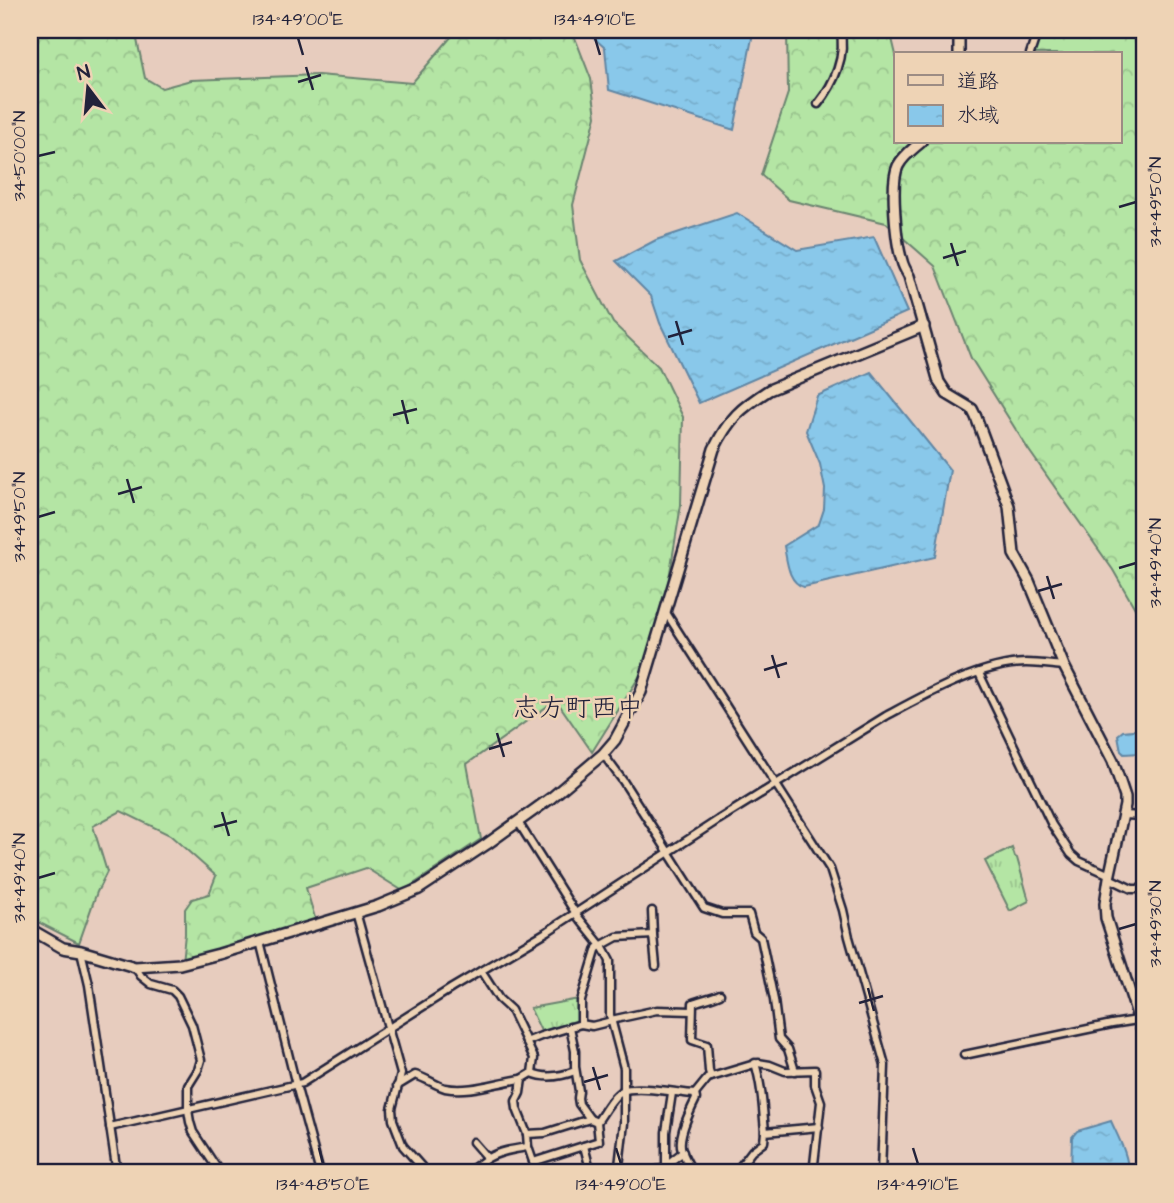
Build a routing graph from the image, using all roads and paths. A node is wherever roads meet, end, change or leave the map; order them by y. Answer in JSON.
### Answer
{"nodes":[{"id":1,"x":840,"y":30,"type":"edge"},
{"id":2,"x":959,"y":30,"type":"edge"},
{"id":3,"x":1038,"y":30,"type":"edge"},
{"id":4,"x":959,"y":52,"type":"edge"},
{"id":5,"x":1031,"y":52,"type":"edge"},
{"id":6,"x":818,"y":104,"type":"dead end"},
{"id":7,"x":919,"y":144,"type":"edge"},
{"id":8,"x":924,"y":326,"type":"junction"},
{"id":9,"x":665,"y":611,"type":"junction"},
{"id":10,"x":1065,"y":667,"type":"junction"},
{"id":11,"x":979,"y":673,"type":"junction"},
{"id":12,"x":603,"y":754,"type":"junction"},
{"id":13,"x":776,"y":784,"type":"junction"},
{"id":14,"x":1123,"y":815,"type":"junction"},
{"id":15,"x":1144,"y":816,"type":"edge"},
{"id":16,"x":518,"y":821,"type":"junction"},
{"id":17,"x":668,"y":853,"type":"junction"},
{"id":18,"x":1110,"y":876,"type":"junction"},
{"id":19,"x":1144,"y":889,"type":"edge"},
{"id":20,"x":356,"y":912,"type":"junction"},
{"id":21,"x":575,"y":912,"type":"junction"},
{"id":22,"x":652,"y":912,"type":"dead end"},
{"id":23,"x":30,"y":929,"type":"edge"},
{"id":24,"x":653,"y":935,"type":"junction"},
{"id":25,"x":260,"y":941,"type":"junction"},
{"id":26,"x":601,"y":945,"type":"junction"},
{"id":27,"x":80,"y":951,"type":"junction"},
{"id":28,"x":656,"y":966,"type":"dead end"},
{"id":29,"x":135,"y":967,"type":"junction"},
{"id":30,"x":481,"y":971,"type":"junction"},
{"id":31,"x":720,"y":994,"type":"dead end"},
{"id":32,"x":692,"y":1011,"type":"junction"},
{"id":33,"x":1142,"y":1020,"type":"edge"},
{"id":34,"x":611,"y":1021,"type":"junction"},
{"id":35,"x":581,"y":1024,"type":"junction"},
{"id":36,"x":570,"y":1027,"type":"junction"},
{"id":37,"x":388,"y":1028,"type":"junction"},
{"id":38,"x":1144,"y":1036,"type":"edge"},
{"id":39,"x":526,"y":1042,"type":"junction"},
{"id":40,"x":964,"y":1055,"type":"dead end"},
{"id":41,"x":755,"y":1063,"type":"junction"},
{"id":42,"x":576,"y":1071,"type":"junction"},
{"id":43,"x":795,"y":1071,"type":"junction"},
{"id":44,"x":532,"y":1073,"type":"junction"},
{"id":45,"x":711,"y":1077,"type":"junction"},
{"id":46,"x":522,"y":1079,"type":"junction"},
{"id":47,"x":296,"y":1085,"type":"junction"},
{"id":48,"x":397,"y":1086,"type":"junction"},
{"id":49,"x":624,"y":1090,"type":"junction"},
{"id":50,"x":672,"y":1093,"type":"junction"},
{"id":51,"x":695,"y":1094,"type":"junction"},
{"id":52,"x":188,"y":1110,"type":"junction"},
{"id":53,"x":593,"y":1120,"type":"junction"},
{"id":54,"x":819,"y":1127,"type":"junction"},
{"id":55,"x":110,"y":1128,"type":"junction"},
{"id":56,"x":765,"y":1132,"type":"junction"},
{"id":57,"x":527,"y":1134,"type":"junction"},
{"id":58,"x":473,"y":1142,"type":"dead end"},
{"id":59,"x":584,"y":1146,"type":"junction"},
{"id":60,"x":528,"y":1147,"type":"junction"},
{"id":61,"x":683,"y":1152,"type":"junction"},
{"id":62,"x":487,"y":1158,"type":"junction"},
{"id":63,"x":533,"y":1162,"type":"junction"},
{"id":64,"x":619,"y":1166,"type":"junction"},
{"id":65,"x":666,"y":1169,"type":"edge"},
{"id":66,"x":117,"y":1173,"type":"edge"},
{"id":67,"x":220,"y":1173,"type":"edge"},
{"id":68,"x":320,"y":1173,"type":"edge"},
{"id":69,"x":427,"y":1173,"type":"edge"},
{"id":70,"x":463,"y":1173,"type":"edge"},
{"id":71,"x":537,"y":1173,"type":"edge"},
{"id":72,"x":592,"y":1173,"type":"edge"},
{"id":73,"x":599,"y":1173,"type":"edge"},
{"id":74,"x":623,"y":1173,"type":"edge"},
{"id":75,"x":643,"y":1173,"type":"edge"},
{"id":76,"x":693,"y":1173,"type":"edge"},
{"id":77,"x":736,"y":1173,"type":"edge"},
{"id":78,"x":813,"y":1173,"type":"edge"},
{"id":79,"x":881,"y":1173,"type":"edge"}],
"edges":[{"from":1,"to":6,"type":"street"},
{"from":2,"to":4,"type":"street"},
{"from":3,"to":5,"type":"street"},
{"from":7,"to":8,"type":"street"},
{"from":8,"to":9,"type":"street"},
{"from":8,"to":10,"type":"street"},
{"from":9,"to":12,"type":"street"},
{"from":9,"to":13,"type":"street"},
{"from":10,"to":11,"type":"street"},
{"from":10,"to":14,"type":"street"},
{"from":11,"to":13,"type":"street"},
{"from":11,"to":18,"type":"street"},
{"from":12,"to":16,"type":"street"},
{"from":12,"to":17,"type":"street"},
{"from":13,"to":17,"type":"street"},
{"from":13,"to":79,"type":"street"},
{"from":14,"to":15,"type":"street"},
{"from":14,"to":18,"type":"street"},
{"from":16,"to":20,"type":"street"},
{"from":16,"to":21,"type":"street"},
{"from":17,"to":21,"type":"street"},
{"from":17,"to":43,"type":"street"},
{"from":18,"to":19,"type":"street"},
{"from":18,"to":33,"type":"street"},
{"from":20,"to":25,"type":"street"},
{"from":20,"to":37,"type":"street"},
{"from":21,"to":26,"type":"street"},
{"from":21,"to":30,"type":"street"},
{"from":22,"to":24,"type":"street"},
{"from":23,"to":27,"type":"street"},
{"from":24,"to":26,"type":"street"},
{"from":24,"to":28,"type":"street"},
{"from":25,"to":29,"type":"street"},
{"from":25,"to":47,"type":"street"},
{"from":26,"to":34,"type":"street"},
{"from":26,"to":35,"type":"street"},
{"from":27,"to":29,"type":"street"},
{"from":27,"to":55,"type":"street"},
{"from":29,"to":52,"type":"street"},
{"from":30,"to":37,"type":"street"},
{"from":30,"to":39,"type":"street"},
{"from":31,"to":32,"type":"street"},
{"from":32,"to":34,"type":"street"},
{"from":32,"to":45,"type":"street"},
{"from":33,"to":38,"type":"street"},
{"from":33,"to":40,"type":"street"},
{"from":34,"to":35,"type":"street"},
{"from":34,"to":49,"type":"street"},
{"from":35,"to":36,"type":"street"},
{"from":36,"to":39,"type":"street"},
{"from":36,"to":42,"type":"street"},
{"from":37,"to":47,"type":"street"},
{"from":37,"to":48,"type":"street"},
{"from":39,"to":44,"type":"street"},
{"from":41,"to":43,"type":"street"},
{"from":41,"to":45,"type":"street"},
{"from":41,"to":56,"type":"street"},
{"from":42,"to":44,"type":"street"},
{"from":42,"to":53,"type":"street"},
{"from":43,"to":54,"type":"street"},
{"from":44,"to":46,"type":"street"},
{"from":45,"to":51,"type":"street"},
{"from":46,"to":48,"type":"street"},
{"from":46,"to":57,"type":"street"},
{"from":47,"to":52,"type":"street"},
{"from":47,"to":68,"type":"street"},
{"from":48,"to":69,"type":"street"},
{"from":49,"to":50,"type":"street"},
{"from":49,"to":53,"type":"street"},
{"from":49,"to":64,"type":"street"},
{"from":50,"to":51,"type":"street"},
{"from":50,"to":65,"type":"street"},
{"from":51,"to":61,"type":"street"},
{"from":52,"to":55,"type":"street"},
{"from":52,"to":67,"type":"street"},
{"from":53,"to":57,"type":"street"},
{"from":53,"to":59,"type":"street"},
{"from":54,"to":56,"type":"street"},
{"from":54,"to":78,"type":"street"},
{"from":55,"to":66,"type":"street"},
{"from":56,"to":77,"type":"street"},
{"from":57,"to":60,"type":"street"},
{"from":58,"to":62,"type":"street"},
{"from":59,"to":63,"type":"street"},
{"from":59,"to":72,"type":"street"},
{"from":60,"to":62,"type":"street"},
{"from":60,"to":63,"type":"street"},
{"from":61,"to":65,"type":"street"},
{"from":61,"to":76,"type":"street"},
{"from":62,"to":70,"type":"street"},
{"from":63,"to":71,"type":"street"},
{"from":64,"to":73,"type":"street"},
{"from":64,"to":74,"type":"street"},
{"from":65,"to":75,"type":"street"}]}
